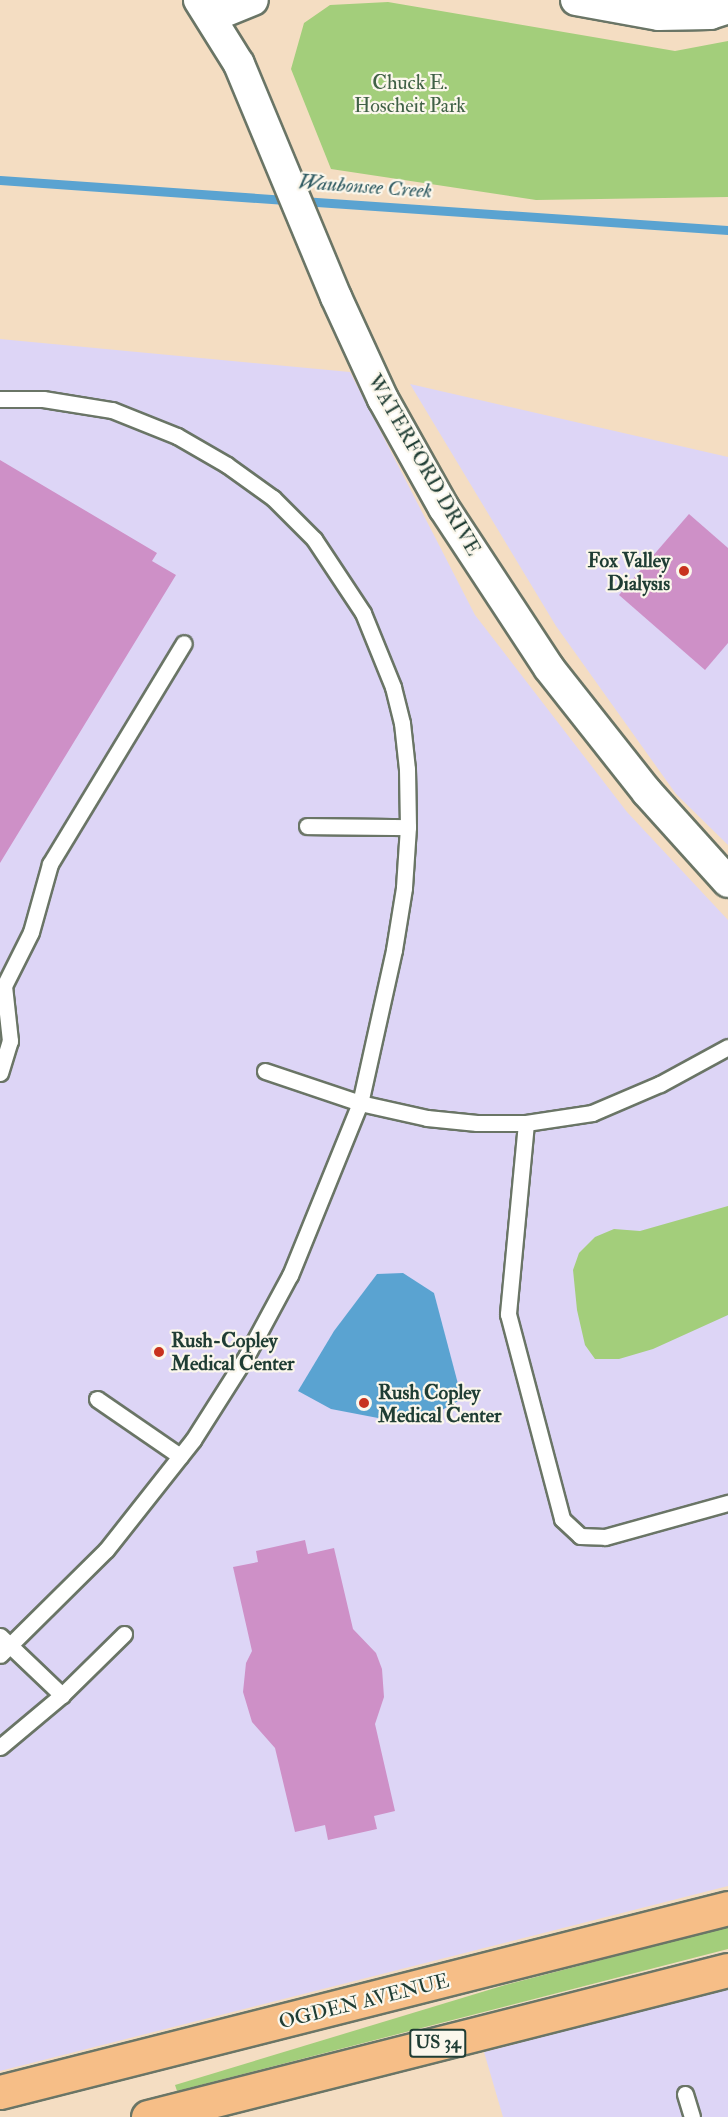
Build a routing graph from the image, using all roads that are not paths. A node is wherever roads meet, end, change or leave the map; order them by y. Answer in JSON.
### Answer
{"nodes":[{"id":1,"x":253,"y":0,"type":"edge"},
{"id":2,"x":576,"y":0,"type":"edge"},
{"id":3,"x":728,"y":8,"type":"edge"},
{"id":4,"x":206,"y":9,"type":"edge"},
{"id":5,"x":0,"y":399,"type":"edge"},
{"id":6,"x":184,"y":643,"type":"dead end"},
{"id":7,"x":307,"y":826,"type":"dead end"},
{"id":8,"x":408,"y":827,"type":"junction"},
{"id":9,"x":728,"y":882,"type":"edge"},
{"id":10,"x":728,"y":1047,"type":"edge"},
{"id":11,"x":265,"y":1071,"type":"dead end"},
{"id":12,"x":0,"y":1073,"type":"edge"},
{"id":13,"x":360,"y":1103,"type":"junction"},
{"id":14,"x":526,"y":1122,"type":"junction"},
{"id":15,"x":97,"y":1399,"type":"dead end"},
{"id":16,"x":180,"y":1456,"type":"junction"},
{"id":17,"x":728,"y":1503,"type":"edge"},
{"id":18,"x":124,"y":1634,"type":"dead end"},
{"id":19,"x":4,"y":1646,"type":"edge"},
{"id":20,"x":62,"y":1695,"type":"junction"},
{"id":21,"x":0,"y":1747,"type":"edge"},
{"id":22,"x":728,"y":1908,"type":"edge"},
{"id":23,"x":728,"y":1970,"type":"edge"},
{"id":24,"x":0,"y":2092,"type":"edge"},
{"id":25,"x":685,"y":2094,"type":"dead end"},
{"id":26,"x":148,"y":2117,"type":"edge"},
{"id":27,"x":692,"y":2117,"type":"edge"}],
"edges":[{"from":1,"to":4,"type":"street"},
{"from":2,"to":3,"type":"street"},
{"from":4,"to":9,"type":"street","name":"WATERFORD DRIVE"},
{"from":5,"to":8,"type":"lane"},
{"from":6,"to":12,"type":"lane"},
{"from":7,"to":8,"type":"lane"},
{"from":8,"to":13,"type":"lane"},
{"from":10,"to":14,"type":"lane"},
{"from":11,"to":13,"type":"lane"},
{"from":13,"to":14,"type":"lane"},
{"from":13,"to":16,"type":"lane"},
{"from":14,"to":17,"type":"lane"},
{"from":15,"to":16,"type":"lane"},
{"from":16,"to":19,"type":"lane"},
{"from":18,"to":20,"type":"lane"},
{"from":19,"to":20,"type":"lane"},
{"from":20,"to":21,"type":"lane"},
{"from":22,"to":24,"type":"main road","name":"OGDEN AVENUE"},
{"from":23,"to":26,"type":"main road","number":"US 34"},
{"from":25,"to":27,"type":"lane"}]}
